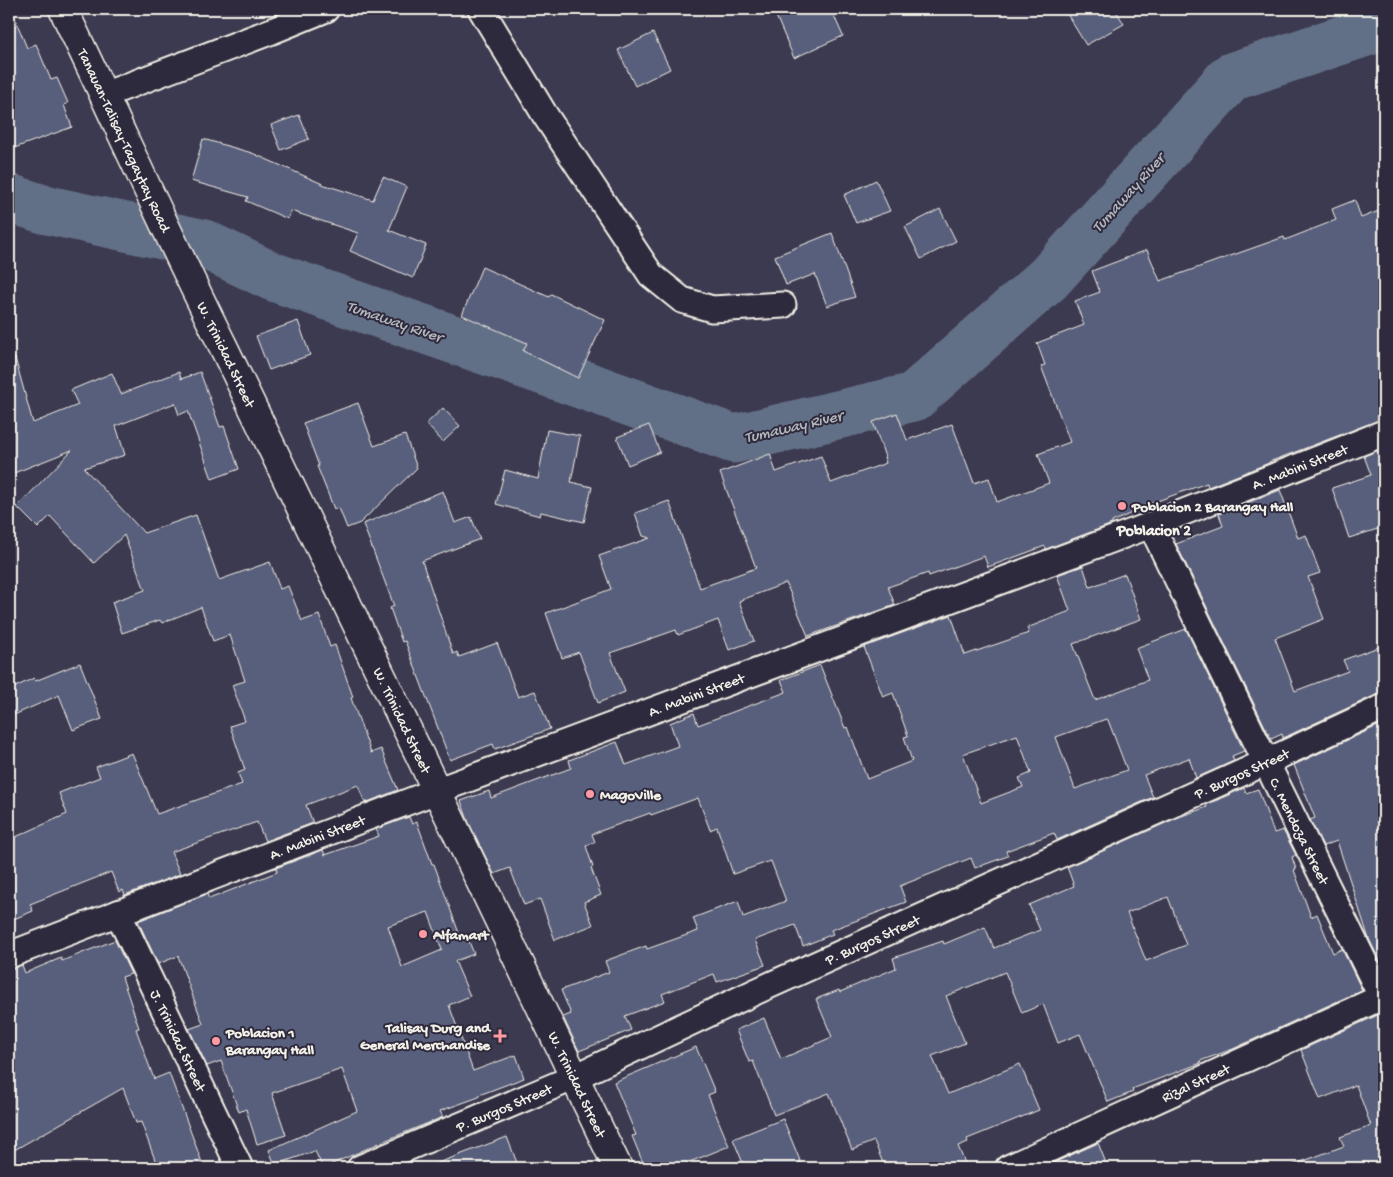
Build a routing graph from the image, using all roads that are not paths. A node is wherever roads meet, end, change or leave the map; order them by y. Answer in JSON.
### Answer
{"nodes":[{"id":1,"x":63,"y":9,"type":"edge"},
{"id":2,"x":326,"y":9,"type":"edge"},
{"id":3,"x":481,"y":9,"type":"edge"},
{"id":4,"x":104,"y":95,"type":"junction"},
{"id":5,"x":186,"y":272,"type":"joint"},
{"id":6,"x":782,"y":305,"type":"dead end"},
{"id":7,"x":1384,"y":433,"type":"edge"},
{"id":8,"x":1151,"y":525,"type":"junction"},
{"id":9,"x":1384,"y":707,"type":"edge"},
{"id":10,"x":1266,"y":762,"type":"junction"},
{"id":11,"x":436,"y":791,"type":"junction"},
{"id":12,"x":118,"y":912,"type":"junction"},
{"id":13,"x":9,"y":954,"type":"edge"},
{"id":14,"x":1383,"y":999,"type":"edge"},
{"id":15,"x":575,"y":1077,"type":"junction"},
{"id":16,"x":240,"y":1168,"type":"edge"},
{"id":17,"x":360,"y":1168,"type":"edge"},
{"id":18,"x":618,"y":1168,"type":"edge"},
{"id":19,"x":1008,"y":1168,"type":"edge"}],
"edges":[{"from":1,"to":4,"type":"main road","name":"Tanauan-Talisay-Tagaytay Road"},
{"from":2,"to":4,"type":"street"},
{"from":3,"to":6,"type":"street"},
{"from":4,"to":5,"type":"main road","name":"Tanauan-Talisay-Tagaytay Road"},
{"from":5,"to":11,"type":"main road","name":"W. Trinidad Street"},
{"from":7,"to":8,"type":"street","name":"A. Mabini Street"},
{"from":8,"to":10,"type":"street","name":"C. Mendoza Street"},
{"from":8,"to":11,"type":"street","name":"A. Mabini Street"},
{"from":9,"to":10,"type":"street","name":"P. Burgos Street"},
{"from":10,"to":14,"type":"street","name":"C. Mendoza Street"},
{"from":10,"to":15,"type":"street","name":"P. Burgos Street"},
{"from":11,"to":12,"type":"street","name":"A. Mabini Street"},
{"from":11,"to":15,"type":"main road","name":"W. Trinidad Street"},
{"from":12,"to":13,"type":"street","name":"A. Mabini Street"},
{"from":12,"to":16,"type":"street","name":"J. Trinidad Street"},
{"from":14,"to":19,"type":"street","name":"Rizal Street"},
{"from":15,"to":17,"type":"street","name":"P. Burgos Street"},
{"from":15,"to":18,"type":"main road","name":"W. Trinidad Street"}]}
